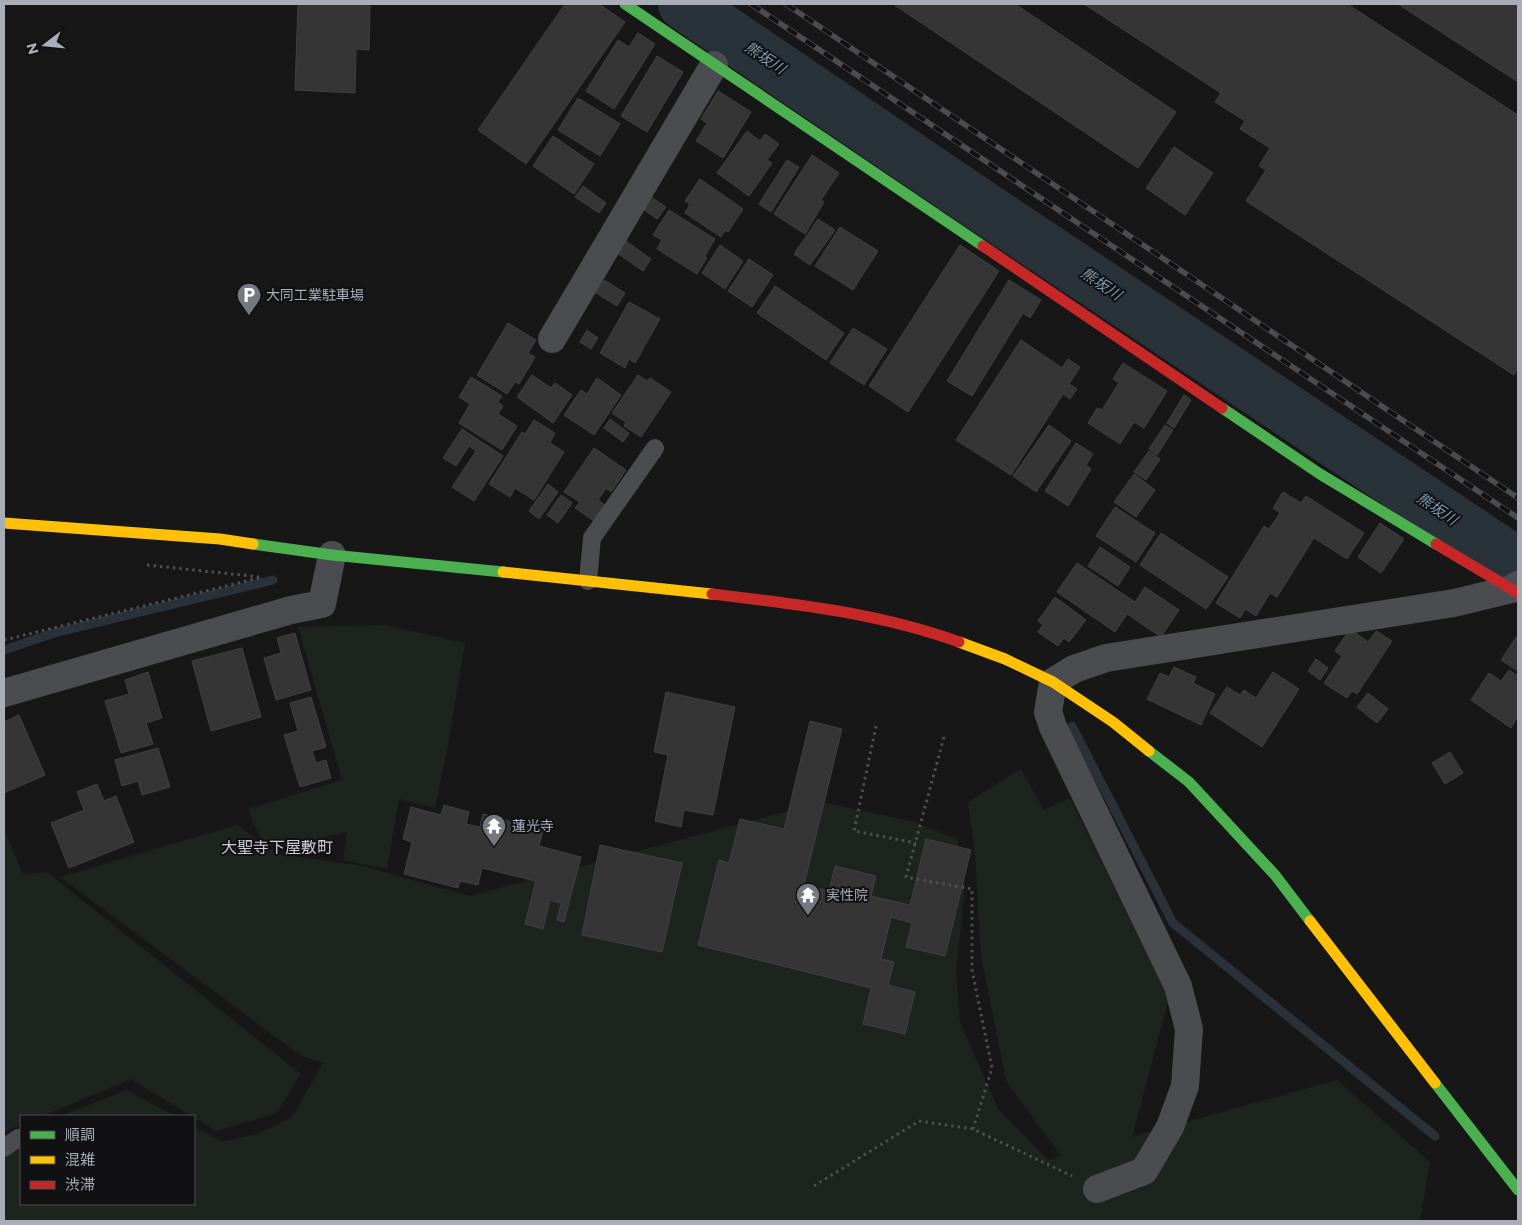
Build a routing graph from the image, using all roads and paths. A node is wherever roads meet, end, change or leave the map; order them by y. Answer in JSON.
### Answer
{"nodes":[{"id":1,"x":625,"y":4,"type":"edge"},
{"id":2,"x":714,"y":65,"type":"junction"},
{"id":3,"x":552,"y":339,"type":"dead end"},
{"id":4,"x":655,"y":448,"type":"dead end"},
{"id":5,"x":4,"y":523,"type":"edge"},
{"id":6,"x":332,"y":555,"type":"junction"},
{"id":7,"x":263,"y":577,"type":"dead end"},
{"id":8,"x":588,"y":581,"type":"junction"},
{"id":9,"x":1516,"y":589,"type":"edge"},
{"id":10,"x":4,"y":640,"type":"edge"},
{"id":11,"x":1053,"y":682,"type":"junction"},
{"id":12,"x":4,"y":693,"type":"edge"},
{"id":13,"x":876,"y":726,"type":"dead end"},
{"id":14,"x":944,"y":737,"type":"dead end"},
{"id":15,"x":916,"y":843,"type":"junction"},
{"id":16,"x":973,"y":1130,"type":"junction"},
{"id":17,"x":18,"y":1138,"type":"dead end"},
{"id":18,"x":4,"y":1148,"type":"edge"},
{"id":19,"x":814,"y":1186,"type":"dead end"},
{"id":20,"x":1097,"y":1188,"type":"joint"},
{"id":21,"x":1518,"y":1190,"type":"edge"}],
"edges":[{"from":1,"to":2,"type":"street"},
{"from":2,"to":3,"type":"street"},
{"from":2,"to":9,"type":"street"},
{"from":4,"to":8,"type":"lane"},
{"from":5,"to":6,"type":"street"},
{"from":6,"to":8,"type":"street"},
{"from":6,"to":12,"type":"street"},
{"from":7,"to":10,"type":"path"},
{"from":8,"to":11,"type":"street"},
{"from":9,"to":11,"type":"street"},
{"from":11,"to":20,"type":"street"},
{"from":11,"to":21,"type":"street"},
{"from":13,"to":15,"type":"path"},
{"from":14,"to":15,"type":"path"},
{"from":15,"to":16,"type":"path"},
{"from":16,"to":19,"type":"path"},
{"from":16,"to":20,"type":"path"},
{"from":17,"to":18,"type":"lane"}]}
